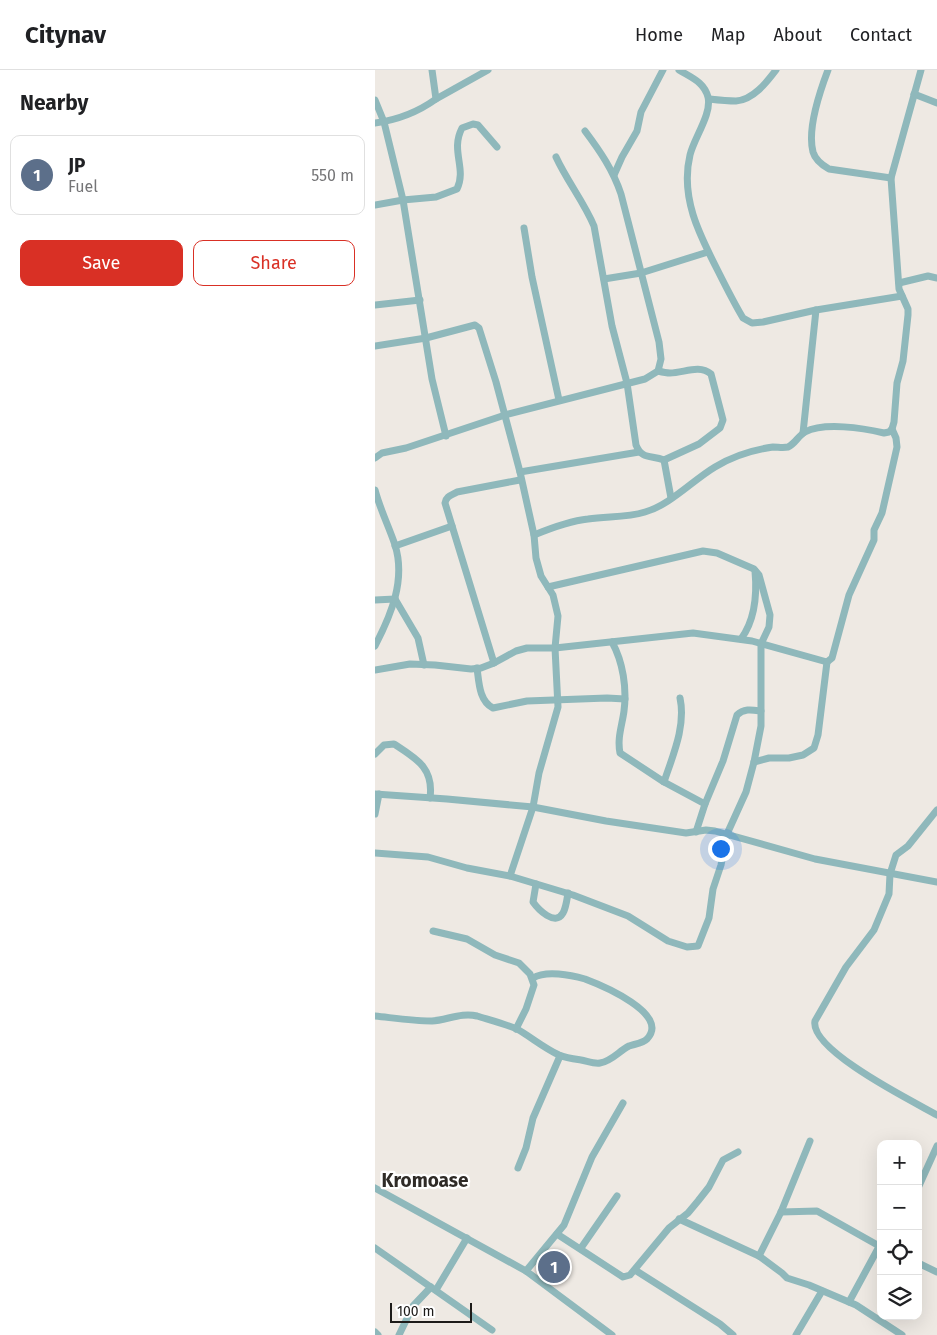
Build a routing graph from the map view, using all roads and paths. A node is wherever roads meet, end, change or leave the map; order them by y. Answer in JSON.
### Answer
{"nodes":[{"id":1,"x":432,"y":70,"type":"edge"},
{"id":2,"x":488,"y":70,"type":"edge"},
{"id":3,"x":663,"y":70,"type":"edge"},
{"id":4,"x":679,"y":70,"type":"edge"},
{"id":5,"x":776,"y":70,"type":"edge"},
{"id":6,"x":828,"y":70,"type":"edge"},
{"id":7,"x":921,"y":70,"type":"edge"},
{"id":8,"x":914,"y":94,"type":"junction"},
{"id":9,"x":436,"y":99,"type":"junction"},
{"id":10,"x":709,"y":99,"type":"junction"},
{"id":11,"x":375,"y":100,"type":"edge"},
{"id":12,"x":937,"y":103,"type":"edge"},
{"id":13,"x":384,"y":122,"type":"junction"},
{"id":14,"x":375,"y":123,"type":"edge"},
{"id":15,"x":585,"y":131,"type":"dead end"},
{"id":16,"x":497,"y":147,"type":"dead end"},
{"id":17,"x":556,"y":157,"type":"dead end"},
{"id":18,"x":614,"y":175,"type":"junction"},
{"id":19,"x":891,"y":178,"type":"junction"},
{"id":20,"x":403,"y":200,"type":"junction"},
{"id":21,"x":375,"y":205,"type":"edge"},
{"id":22,"x":525,"y":228,"type":"dead end"},
{"id":23,"x":708,"y":252,"type":"junction"},
{"id":24,"x":641,"y":273,"type":"junction"},
{"id":25,"x":937,"y":278,"type":"edge"},
{"id":26,"x":604,"y":279,"type":"junction"},
{"id":27,"x":899,"y":283,"type":"junction"},
{"id":28,"x":901,"y":296,"type":"junction"},
{"id":29,"x":420,"y":300,"type":"junction"},
{"id":30,"x":375,"y":305,"type":"edge"},
{"id":31,"x":816,"y":310,"type":"junction"},
{"id":32,"x":426,"y":338,"type":"junction"},
{"id":33,"x":375,"y":346,"type":"edge"},
{"id":34,"x":658,"y":371,"type":"junction"},
{"id":35,"x":627,"y":383,"type":"junction"},
{"id":36,"x":559,"y":400,"type":"junction"},
{"id":37,"x":505,"y":415,"type":"junction"},
{"id":38,"x":892,"y":429,"type":"junction"},
{"id":39,"x":803,"y":433,"type":"junction"},
{"id":40,"x":446,"y":436,"type":"junction"},
{"id":41,"x":639,"y":452,"type":"junction"},
{"id":42,"x":375,"y":458,"type":"edge"},
{"id":43,"x":664,"y":460,"type":"junction"},
{"id":44,"x":520,"y":476,"type":"junction"},
{"id":45,"x":375,"y":490,"type":"edge"},
{"id":46,"x":671,"y":498,"type":"junction"},
{"id":47,"x":452,"y":526,"type":"junction"},
{"id":48,"x":534,"y":535,"type":"junction"},
{"id":49,"x":395,"y":546,"type":"junction"},
{"id":50,"x":755,"y":571,"type":"junction"},
{"id":51,"x":548,"y":587,"type":"junction"},
{"id":52,"x":395,"y":599,"type":"junction"},
{"id":53,"x":375,"y":600,"type":"edge"},
{"id":54,"x":741,"y":639,"type":"junction"},
{"id":55,"x":612,"y":642,"type":"junction"},
{"id":56,"x":761,"y":644,"type":"junction"},
{"id":57,"x":375,"y":646,"type":"edge"},
{"id":58,"x":555,"y":648,"type":"junction"},
{"id":59,"x":827,"y":662,"type":"junction"},
{"id":60,"x":494,"y":663,"type":"junction"},
{"id":61,"x":424,"y":665,"type":"junction"},
{"id":62,"x":477,"y":668,"type":"junction"},
{"id":63,"x":375,"y":670,"type":"edge"},
{"id":64,"x":625,"y":698,"type":"junction"},
{"id":65,"x":680,"y":698,"type":"dead end"},
{"id":66,"x":558,"y":700,"type":"junction"},
{"id":67,"x":761,"y":711,"type":"junction"},
{"id":68,"x":375,"y":754,"type":"edge"},
{"id":69,"x":754,"y":762,"type":"junction"},
{"id":70,"x":664,"y":782,"type":"junction"},
{"id":71,"x":377,"y":794,"type":"edge"},
{"id":72,"x":430,"y":798,"type":"junction"},
{"id":73,"x":705,"y":804,"type":"junction"},
{"id":74,"x":533,"y":808,"type":"junction"},
{"id":75,"x":937,"y":810,"type":"edge"},
{"id":76,"x":375,"y":814,"type":"edge"},
{"id":77,"x":696,"y":832,"type":"junction"},
{"id":78,"x":727,"y":834,"type":"junction"},
{"id":79,"x":375,"y":853,"type":"edge"},
{"id":80,"x":890,"y":874,"type":"junction"},
{"id":81,"x":510,"y":876,"type":"junction"},
{"id":82,"x":937,"y":882,"type":"edge"},
{"id":83,"x":536,"y":884,"type":"junction"},
{"id":84,"x":568,"y":893,"type":"junction"},
{"id":85,"x":433,"y":931,"type":"dead end"},
{"id":86,"x":533,"y":978,"type":"junction"},
{"id":87,"x":375,"y":1016,"type":"edge"},
{"id":88,"x":516,"y":1029,"type":"junction"},
{"id":89,"x":560,"y":1056,"type":"junction"},
{"id":90,"x":623,"y":1103,"type":"dead end"},
{"id":91,"x":937,"y":1115,"type":"edge"},
{"id":92,"x":810,"y":1141,"type":"dead end"},
{"id":93,"x":937,"y":1146,"type":"edge"},
{"id":94,"x":738,"y":1152,"type":"dead end"},
{"id":95,"x":518,"y":1168,"type":"dead end"},
{"id":96,"x":919,"y":1185,"type":"edge"},
{"id":97,"x":375,"y":1188,"type":"edge"},
{"id":98,"x":617,"y":1196,"type":"dead end"},
{"id":99,"x":781,"y":1212,"type":"junction"},
{"id":100,"x":679,"y":1219,"type":"junction"},
{"id":101,"x":557,"y":1234,"type":"junction"},
{"id":102,"x":467,"y":1238,"type":"junction"},
{"id":103,"x":877,"y":1243,"type":"edge"},
{"id":104,"x":375,"y":1248,"type":"edge"},
{"id":105,"x":581,"y":1248,"type":"junction"},
{"id":106,"x":877,"y":1251,"type":"edge"},
{"id":107,"x":759,"y":1256,"type":"junction"},
{"id":108,"x":922,"y":1265,"type":"edge"},
{"id":109,"x":635,"y":1270,"type":"junction"},
{"id":110,"x":526,"y":1271,"type":"junction"},
{"id":111,"x":937,"y":1272,"type":"edge"},
{"id":112,"x":433,"y":1288,"type":"junction"},
{"id":113,"x":822,"y":1290,"type":"junction"},
{"id":114,"x":849,"y":1302,"type":"junction"},
{"id":115,"x":492,"y":1330,"type":"dead end"},
{"id":116,"x":375,"y":1332,"type":"edge"},
{"id":117,"x":378,"y":1335,"type":"edge"},
{"id":118,"x":399,"y":1335,"type":"edge"},
{"id":119,"x":612,"y":1335,"type":"edge"},
{"id":120,"x":733,"y":1335,"type":"edge"},
{"id":121,"x":796,"y":1335,"type":"edge"},
{"id":122,"x":902,"y":1335,"type":"edge"}],
"edges":[{"from":1,"to":9,"type":"street"},
{"from":2,"to":9,"type":"street"},
{"from":3,"to":18,"type":"street"},
{"from":4,"to":10,"type":"street"},
{"from":5,"to":10,"type":"street"},
{"from":6,"to":19,"type":"street"},
{"from":7,"to":8,"type":"street"},
{"from":8,"to":12,"type":"street"},
{"from":8,"to":19,"type":"street"},
{"from":9,"to":13,"type":"street"},
{"from":10,"to":23,"type":"street"},
{"from":11,"to":13,"type":"street"},
{"from":13,"to":14,"type":"street"},
{"from":13,"to":20,"type":"street"},
{"from":15,"to":18,"type":"street"},
{"from":16,"to":20,"type":"street"},
{"from":17,"to":26,"type":"street"},
{"from":18,"to":24,"type":"street"},
{"from":19,"to":27,"type":"street"},
{"from":20,"to":21,"type":"street"},
{"from":20,"to":29,"type":"street"},
{"from":22,"to":36,"type":"street"},
{"from":23,"to":24,"type":"street"},
{"from":23,"to":31,"type":"street"},
{"from":24,"to":26,"type":"street"},
{"from":24,"to":34,"type":"street"},
{"from":25,"to":27,"type":"street"},
{"from":26,"to":35,"type":"street"},
{"from":27,"to":28,"type":"street"},
{"from":28,"to":31,"type":"street"},
{"from":28,"to":38,"type":"street"},
{"from":29,"to":30,"type":"street"},
{"from":29,"to":32,"type":"street"},
{"from":31,"to":39,"type":"street"},
{"from":32,"to":33,"type":"street"},
{"from":32,"to":37,"type":"street"},
{"from":32,"to":40,"type":"street"},
{"from":34,"to":35,"type":"street"},
{"from":34,"to":43,"type":"street"},
{"from":35,"to":36,"type":"street"},
{"from":35,"to":41,"type":"street"},
{"from":36,"to":37,"type":"street"},
{"from":37,"to":40,"type":"street"},
{"from":37,"to":44,"type":"street"},
{"from":38,"to":39,"type":"street"},
{"from":38,"to":59,"type":"street"},
{"from":39,"to":46,"type":"street"},
{"from":40,"to":42,"type":"street"},
{"from":41,"to":43,"type":"street"},
{"from":41,"to":44,"type":"street"},
{"from":43,"to":46,"type":"street"},
{"from":44,"to":47,"type":"street"},
{"from":44,"to":48,"type":"street"},
{"from":45,"to":49,"type":"street"},
{"from":46,"to":48,"type":"street"},
{"from":47,"to":49,"type":"street"},
{"from":47,"to":60,"type":"street"},
{"from":48,"to":51,"type":"street"},
{"from":49,"to":52,"type":"street"},
{"from":50,"to":51,"type":"street"},
{"from":50,"to":54,"type":"street"},
{"from":50,"to":56,"type":"street"},
{"from":51,"to":58,"type":"street"},
{"from":52,"to":53,"type":"street"},
{"from":52,"to":57,"type":"street"},
{"from":52,"to":61,"type":"street"},
{"from":54,"to":55,"type":"street"},
{"from":54,"to":56,"type":"street"},
{"from":55,"to":58,"type":"street"},
{"from":55,"to":64,"type":"street"},
{"from":56,"to":59,"type":"street"},
{"from":56,"to":67,"type":"street"},
{"from":58,"to":60,"type":"street"},
{"from":58,"to":66,"type":"street"},
{"from":59,"to":69,"type":"street"},
{"from":60,"to":62,"type":"street"},
{"from":61,"to":62,"type":"street"},
{"from":61,"to":63,"type":"street"},
{"from":62,"to":66,"type":"street"},
{"from":64,"to":66,"type":"street"},
{"from":64,"to":70,"type":"street"},
{"from":65,"to":70,"type":"street"},
{"from":66,"to":74,"type":"street"},
{"from":67,"to":69,"type":"street"},
{"from":67,"to":73,"type":"street"},
{"from":68,"to":72,"type":"street"},
{"from":69,"to":78,"type":"street"},
{"from":70,"to":73,"type":"street"},
{"from":71,"to":72,"type":"street"},
{"from":71,"to":76,"type":"street"},
{"from":72,"to":74,"type":"street"},
{"from":73,"to":77,"type":"street"},
{"from":74,"to":77,"type":"street"},
{"from":74,"to":81,"type":"street"},
{"from":75,"to":80,"type":"street"},
{"from":77,"to":78,"type":"street"},
{"from":78,"to":80,"type":"street"},
{"from":78,"to":84,"type":"street"},
{"from":79,"to":81,"type":"street"},
{"from":80,"to":82,"type":"street"},
{"from":80,"to":91,"type":"street"},
{"from":81,"to":83,"type":"street"},
{"from":83,"to":84,"type":"street"},
{"from":83,"to":84,"type":"street"},
{"from":85,"to":86,"type":"street"},
{"from":86,"to":88,"type":"street"},
{"from":86,"to":89,"type":"street"},
{"from":87,"to":88,"type":"street"},
{"from":88,"to":89,"type":"street"},
{"from":89,"to":95,"type":"street"},
{"from":90,"to":101,"type":"street"},
{"from":92,"to":99,"type":"street"},
{"from":93,"to":96,"type":"street"},
{"from":94,"to":100,"type":"street"},
{"from":97,"to":102,"type":"street"},
{"from":98,"to":105,"type":"street"},
{"from":99,"to":103,"type":"street"},
{"from":99,"to":107,"type":"street"},
{"from":100,"to":107,"type":"street"},
{"from":100,"to":109,"type":"street"},
{"from":101,"to":105,"type":"street"},
{"from":101,"to":110,"type":"street"},
{"from":102,"to":110,"type":"street"},
{"from":102,"to":112,"type":"street"},
{"from":104,"to":112,"type":"street"},
{"from":105,"to":109,"type":"street"},
{"from":106,"to":114,"type":"street"},
{"from":107,"to":113,"type":"street"},
{"from":108,"to":111,"type":"street"},
{"from":109,"to":120,"type":"street"},
{"from":110,"to":119,"type":"street"},
{"from":112,"to":115,"type":"street"},
{"from":112,"to":118,"type":"street"},
{"from":113,"to":114,"type":"street"},
{"from":113,"to":121,"type":"street"},
{"from":114,"to":122,"type":"street"},
{"from":116,"to":117,"type":"street"}]}
